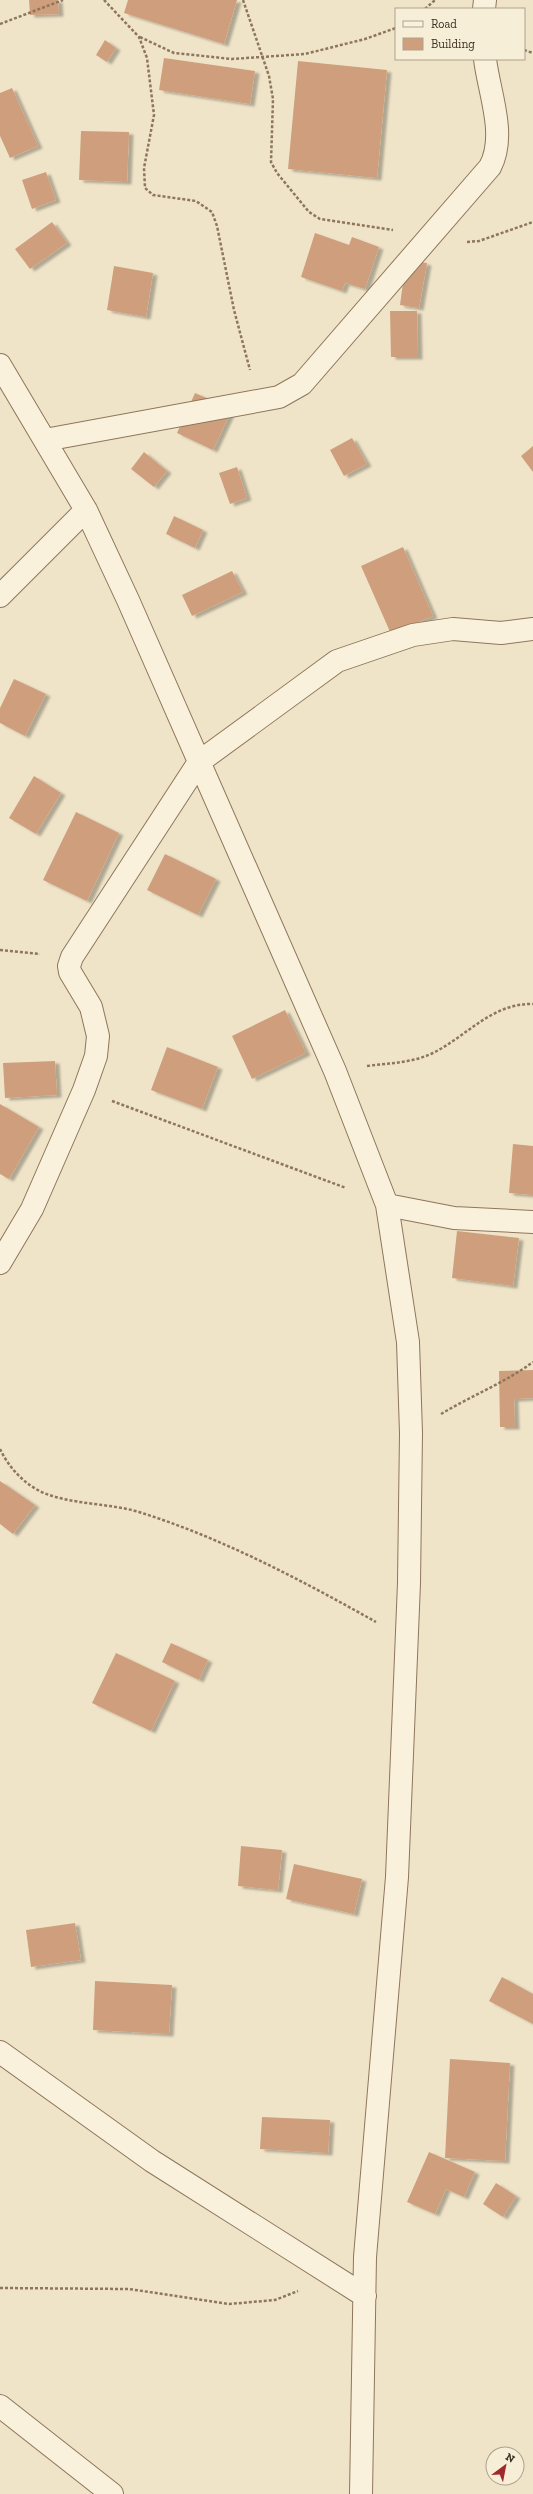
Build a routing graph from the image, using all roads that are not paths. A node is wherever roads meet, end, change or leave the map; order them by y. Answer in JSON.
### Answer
{"nodes":[{"id":1,"x":485,"y":60,"type":"edge"},
{"id":2,"x":0,"y":365,"type":"edge"},
{"id":3,"x":45,"y":440,"type":"junction"},
{"id":4,"x":86,"y":510,"type":"junction"},
{"id":5,"x":0,"y":596,"type":"edge"},
{"id":6,"x":533,"y":629,"type":"edge"},
{"id":7,"x":199,"y":762,"type":"junction"},
{"id":8,"x":387,"y":1204,"type":"junction"},
{"id":9,"x":533,"y":1222,"type":"edge"},
{"id":10,"x":0,"y":1263,"type":"edge"},
{"id":11,"x":0,"y":2052,"type":"edge"},
{"id":12,"x":365,"y":2296,"type":"junction"},
{"id":13,"x":0,"y":2406,"type":"edge"},
{"id":14,"x":112,"y":2494,"type":"edge"},
{"id":15,"x":362,"y":2494,"type":"edge"}],
"edges":[{"from":1,"to":3,"type":"street"},
{"from":2,"to":3,"type":"street"},
{"from":3,"to":4,"type":"street"},
{"from":4,"to":5,"type":"street"},
{"from":4,"to":7,"type":"street"},
{"from":6,"to":7,"type":"street"},
{"from":7,"to":8,"type":"street"},
{"from":7,"to":10,"type":"street"},
{"from":8,"to":9,"type":"street"},
{"from":8,"to":12,"type":"street"},
{"from":11,"to":12,"type":"street"},
{"from":12,"to":15,"type":"street"},
{"from":13,"to":14,"type":"street"}]}
